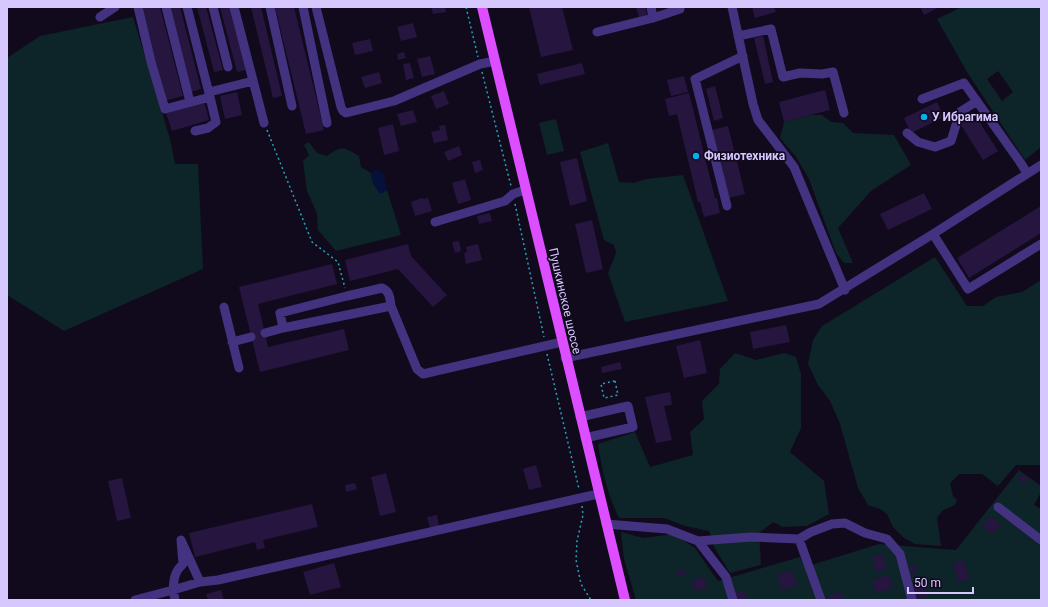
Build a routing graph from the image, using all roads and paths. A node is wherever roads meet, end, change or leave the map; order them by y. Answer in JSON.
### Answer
{"nodes":[{"id":1,"x":115,"y":7,"type":"edge"},
{"id":2,"x":138,"y":7,"type":"edge"},
{"id":3,"x":166,"y":7,"type":"edge"},
{"id":4,"x":187,"y":7,"type":"edge"},
{"id":5,"x":213,"y":7,"type":"edge"},
{"id":6,"x":234,"y":7,"type":"edge"},
{"id":7,"x":270,"y":7,"type":"edge"},
{"id":8,"x":303,"y":7,"type":"edge"},
{"id":9,"x":316,"y":7,"type":"edge"},
{"id":10,"x":466,"y":7,"type":"edge"},
{"id":11,"x":482,"y":7,"type":"edge"},
{"id":12,"x":651,"y":7,"type":"edge"},
{"id":13,"x":732,"y":7,"type":"edge"},
{"id":14,"x":681,"y":8,"type":"edge"},
{"id":15,"x":100,"y":17,"type":"dead end"},
{"id":16,"x":653,"y":18,"type":"junction"},
{"id":17,"x":597,"y":32,"type":"dead end"},
{"id":18,"x":738,"y":36,"type":"junction"},
{"id":19,"x":743,"y":56,"type":"junction"},
{"id":20,"x":495,"y":61,"type":"junction"},
{"id":21,"x":480,"y":64,"type":"junction"},
{"id":22,"x":228,"y":67,"type":"dead end"},
{"id":23,"x":253,"y":81,"type":"junction"},
{"id":24,"x":210,"y":94,"type":"junction"},
{"id":25,"x":922,"y":99,"type":"dead end"},
{"id":26,"x":977,"y":101,"type":"junction"},
{"id":27,"x":190,"y":102,"type":"junction"},
{"id":28,"x":292,"y":106,"type":"dead end"},
{"id":29,"x":844,"y":113,"type":"dead end"},
{"id":30,"x":264,"y":122,"type":"joint"},
{"id":31,"x":327,"y":123,"type":"dead end"},
{"id":32,"x":195,"y":131,"type":"dead end"},
{"id":33,"x":908,"y":133,"type":"dead end"},
{"id":34,"x":1041,"y":165,"type":"edge"},
{"id":35,"x":1027,"y":173,"type":"junction"},
{"id":36,"x":525,"y":190,"type":"junction"},
{"id":37,"x":513,"y":194,"type":"junction"},
{"id":38,"x":727,"y":206,"type":"dead end"},
{"id":39,"x":435,"y":222,"type":"dead end"},
{"id":40,"x":933,"y":234,"type":"junction"},
{"id":41,"x":1041,"y":244,"type":"edge"},
{"id":42,"x":844,"y":290,"type":"junction"},
{"id":43,"x":347,"y":296,"type":"junction"},
{"id":44,"x":391,"y":306,"type":"junction"},
{"id":45,"x":224,"y":307,"type":"dead end"},
{"id":46,"x":283,"y":328,"type":"junction"},
{"id":47,"x":265,"y":334,"type":"dead end"},
{"id":48,"x":251,"y":337,"type":"dead end"},
{"id":49,"x":232,"y":342,"type":"junction"},
{"id":50,"x":562,"y":342,"type":"junction"},
{"id":51,"x":545,"y":345,"type":"junction"},
{"id":52,"x":566,"y":358,"type":"junction"},
{"id":53,"x":239,"y":368,"type":"dead end"},
{"id":54,"x":604,"y":398,"type":"joint"},
{"id":55,"x":580,"y":417,"type":"junction"},
{"id":56,"x":585,"y":438,"type":"junction"},
{"id":57,"x":598,"y":494,"type":"junction"},
{"id":58,"x":581,"y":498,"type":"junction"},
{"id":59,"x":998,"y":507,"type":"dead end"},
{"id":60,"x":606,"y":524,"type":"junction"},
{"id":61,"x":799,"y":539,"type":"junction"},
{"id":62,"x":1041,"y":540,"type":"edge"},
{"id":63,"x":698,"y":542,"type":"junction"},
{"id":64,"x":200,"y":582,"type":"junction"},
{"id":65,"x":173,"y":590,"type":"junction"},
{"id":66,"x":135,"y":600,"type":"edge"},
{"id":67,"x":176,"y":600,"type":"edge"},
{"id":68,"x":591,"y":600,"type":"edge"},
{"id":69,"x":624,"y":600,"type":"edge"},
{"id":70,"x":733,"y":600,"type":"edge"},
{"id":71,"x":821,"y":600,"type":"edge"},
{"id":72,"x":912,"y":600,"type":"edge"}],
"edges":[{"from":1,"to":15,"type":"street"},
{"from":2,"to":27,"type":"street"},
{"from":3,"to":27,"type":"street"},
{"from":4,"to":24,"type":"street"},
{"from":5,"to":22,"type":"street"},
{"from":6,"to":23,"type":"street"},
{"from":7,"to":28,"type":"street"},
{"from":8,"to":31,"type":"street"},
{"from":9,"to":21,"type":"street"},
{"from":10,"to":21,"type":"path"},
{"from":11,"to":20,"type":"main road","name":"Пушкинское шоссе"},
{"from":12,"to":16,"type":"street"},
{"from":13,"to":18,"type":"street"},
{"from":14,"to":16,"type":"street"},
{"from":16,"to":17,"type":"street"},
{"from":18,"to":19,"type":"street"},
{"from":18,"to":29,"type":"street"},
{"from":19,"to":38,"type":"street"},
{"from":19,"to":42,"type":"street"},
{"from":20,"to":21,"type":"street"},
{"from":20,"to":36,"type":"main road","name":"Пушкинское шоссе"},
{"from":21,"to":37,"type":"path"},
{"from":23,"to":24,"type":"street"},
{"from":23,"to":30,"type":"street"},
{"from":24,"to":27,"type":"street"},
{"from":24,"to":32,"type":"street"},
{"from":25,"to":26,"type":"street"},
{"from":26,"to":33,"type":"street"},
{"from":26,"to":35,"type":"street"},
{"from":30,"to":43,"type":"path"},
{"from":34,"to":35,"type":"street"},
{"from":35,"to":40,"type":"street"},
{"from":36,"to":37,"type":"street"},
{"from":36,"to":50,"type":"main road","name":"Пушкинское шоссе"},
{"from":37,"to":39,"type":"street"},
{"from":37,"to":51,"type":"path"},
{"from":40,"to":41,"type":"street"},
{"from":40,"to":42,"type":"street"},
{"from":42,"to":52,"type":"street"},
{"from":43,"to":44,"type":"street"},
{"from":43,"to":46,"type":"street"},
{"from":44,"to":46,"type":"street"},
{"from":44,"to":51,"type":"street"},
{"from":45,"to":49,"type":"street"},
{"from":46,"to":47,"type":"street"},
{"from":48,"to":49,"type":"street"},
{"from":49,"to":53,"type":"street"},
{"from":50,"to":51,"type":"street"},
{"from":50,"to":52,"type":"main road","name":"Пушкинское шоссе"},
{"from":51,"to":58,"type":"path"},
{"from":52,"to":55,"type":"main road","name":"Пушкинское шоссе"},
{"from":54,"to":54,"type":"path"},
{"from":55,"to":56,"type":"main road","name":"Пушкинское шоссе"},
{"from":55,"to":56,"type":"street"},
{"from":56,"to":57,"type":"main road","name":"Пушкинское шоссе"},
{"from":57,"to":58,"type":"street"},
{"from":57,"to":60,"type":"main road","name":"Пушкинское шоссе"},
{"from":58,"to":64,"type":"street"},
{"from":58,"to":68,"type":"path"},
{"from":59,"to":62,"type":"street"},
{"from":60,"to":63,"type":"street"},
{"from":60,"to":69,"type":"main road","name":"Пушкинское шоссе"},
{"from":61,"to":63,"type":"street"},
{"from":61,"to":71,"type":"street"},
{"from":61,"to":72,"type":"street"},
{"from":63,"to":70,"type":"street"},
{"from":64,"to":65,"type":"street"},
{"from":64,"to":65,"type":"street"},
{"from":65,"to":66,"type":"street"},
{"from":65,"to":67,"type":"street"}]}
